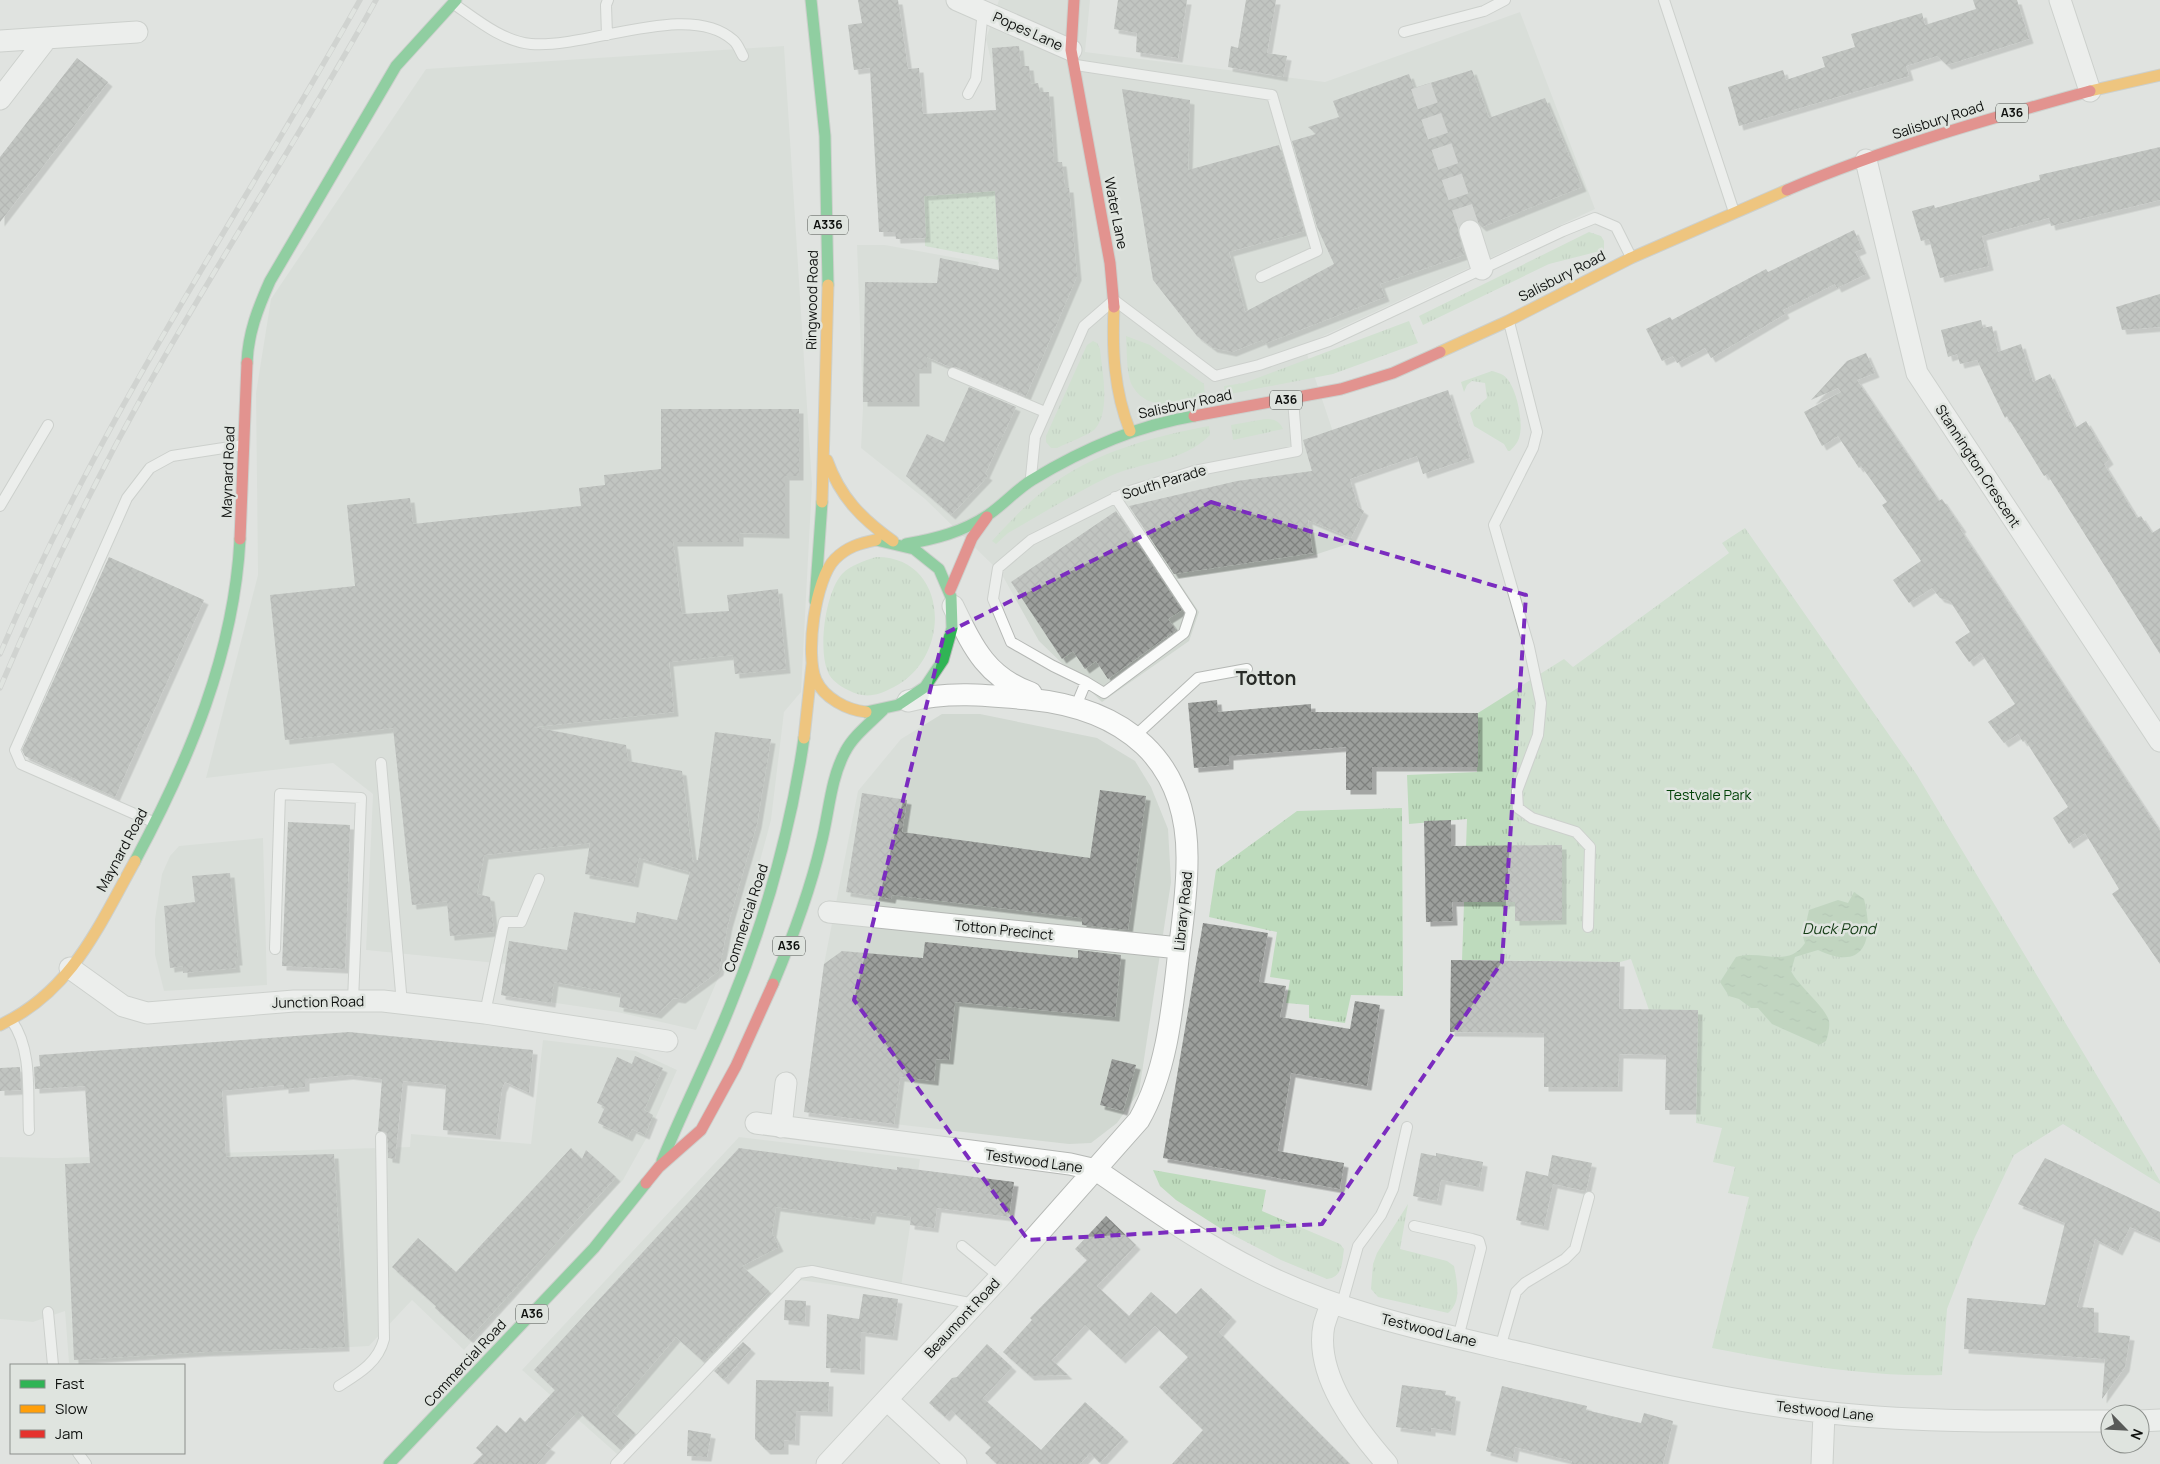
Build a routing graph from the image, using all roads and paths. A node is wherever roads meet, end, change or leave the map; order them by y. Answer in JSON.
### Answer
{"nodes":[{"id":1,"x":608,"y":0,"type":"edge"},
{"id":2,"x":811,"y":0,"type":"edge"},
{"id":3,"x":957,"y":0,"type":"edge"},
{"id":4,"x":1074,"y":0,"type":"edge"},
{"id":5,"x":1505,"y":0,"type":"edge"},
{"id":6,"x":1664,"y":0,"type":"edge"},
{"id":7,"x":2060,"y":0,"type":"edge"},
{"id":8,"x":455,"y":2,"type":"edge"},
{"id":9,"x":983,"y":10,"type":"junction"},
{"id":10,"x":137,"y":32,"type":"dead end"},
{"id":11,"x":1404,"y":32,"type":"dead end"},
{"id":12,"x":608,"y":35,"type":"junction"},
{"id":13,"x":47,"y":38,"type":"junction"},
{"id":14,"x":0,"y":41,"type":"edge"},
{"id":15,"x":743,"y":56,"type":"dead end"},
{"id":16,"x":1072,"y":57,"type":"junction"},
{"id":17,"x":2160,"y":75,"type":"edge"},
{"id":18,"x":2090,"y":91,"type":"junction"},
{"id":19,"x":968,"y":94,"type":"dead end"},
{"id":20,"x":0,"y":99,"type":"edge"},
{"id":21,"x":1866,"y":160,"type":"junction"},
{"id":22,"x":1734,"y":212,"type":"junction"},
{"id":23,"x":1470,"y":231,"type":"tunnel mouth"},
{"id":24,"x":1631,"y":258,"type":"junction"},
{"id":25,"x":1482,"y":269,"type":"junction"},
{"id":26,"x":1261,"y":277,"type":"dead end"},
{"id":27,"x":1114,"y":300,"type":"junction"},
{"id":28,"x":1508,"y":320,"type":"junction"},
{"id":29,"x":953,"y":373,"type":"dead end"},
{"id":30,"x":1293,"y":399,"type":"junction"},
{"id":31,"x":1045,"y":412,"type":"junction"},
{"id":32,"x":48,"y":425,"type":"dead end"},
{"id":33,"x":1130,"y":431,"type":"junction"},
{"id":34,"x":244,"y":445,"type":"junction"},
{"id":35,"x":824,"y":451,"type":"junction"},
{"id":36,"x":1030,"y":481,"type":"junction"},
{"id":37,"x":1115,"y":497,"type":"junction"},
{"id":38,"x":0,"y":506,"type":"edge"},
{"id":39,"x":988,"y":515,"type":"junction"},
{"id":40,"x":893,"y":541,"type":"junction"},
{"id":41,"x":906,"y":544,"type":"junction"},
{"id":42,"x":952,"y":598,"type":"junction"},
{"id":43,"x":815,"y":602,"type":"junction"},
{"id":44,"x":812,"y":664,"type":"junction"},
{"id":45,"x":1247,"y":669,"type":"dead end"},
{"id":46,"x":1086,"y":682,"type":"junction"},
{"id":47,"x":1053,"y":701,"type":"junction"},
{"id":48,"x":903,"y":702,"type":"junction"},
{"id":49,"x":1076,"y":706,"type":"junction"},
{"id":50,"x":883,"y":710,"type":"junction"},
{"id":51,"x":1135,"y":736,"type":"junction"},
{"id":52,"x":2160,"y":741,"type":"edge"},
{"id":53,"x":381,"y":764,"type":"dead end"},
{"id":54,"x":154,"y":823,"type":"junction"},
{"id":55,"x":539,"y":879,"type":"dead end"},
{"id":56,"x":829,"y":912,"type":"dead end"},
{"id":57,"x":1588,"y":927,"type":"dead end"},
{"id":58,"x":1179,"y":948,"type":"junction"},
{"id":59,"x":275,"y":949,"type":"dead end"},
{"id":60,"x":70,"y":968,"type":"junction"},
{"id":61,"x":353,"y":1001,"type":"junction"},
{"id":62,"x":402,"y":1004,"type":"junction"},
{"id":63,"x":485,"y":1013,"type":"junction"},
{"id":64,"x":5,"y":1022,"type":"edge"},
{"id":65,"x":667,"y":1041,"type":"dead end"},
{"id":66,"x":786,"y":1083,"type":"dead end"},
{"id":67,"x":756,"y":1123,"type":"dead end"},
{"id":68,"x":781,"y":1126,"type":"junction"},
{"id":69,"x":1407,"y":1127,"type":"dead end"},
{"id":70,"x":29,"y":1130,"type":"dead end"},
{"id":71,"x":381,"y":1137,"type":"dead end"},
{"id":72,"x":659,"y":1167,"type":"junction"},
{"id":73,"x":1096,"y":1170,"type":"junction"},
{"id":74,"x":1589,"y":1197,"type":"dead end"},
{"id":75,"x":1414,"y":1226,"type":"dead end"},
{"id":76,"x":962,"y":1246,"type":"dead end"},
{"id":77,"x":1000,"y":1277,"type":"junction"},
{"id":78,"x":974,"y":1304,"type":"junction"},
{"id":79,"x":1336,"y":1305,"type":"junction"},
{"id":80,"x":48,"y":1312,"type":"dead end"},
{"id":81,"x":1458,"y":1338,"type":"junction"},
{"id":82,"x":1500,"y":1348,"type":"junction"},
{"id":83,"x":53,"y":1364,"type":"edge"},
{"id":84,"x":338,"y":1386,"type":"dead end"},
{"id":85,"x":887,"y":1400,"type":"junction"},
{"id":86,"x":1824,"y":1412,"type":"junction"},
{"id":87,"x":2100,"y":1421,"type":"edge"},
{"id":88,"x":399,"y":1461,"type":"edge"},
{"id":89,"x":616,"y":1464,"type":"edge"},
{"id":90,"x":826,"y":1464,"type":"edge"},
{"id":91,"x":956,"y":1464,"type":"edge"},
{"id":92,"x":1387,"y":1464,"type":"edge"},
{"id":93,"x":1822,"y":1464,"type":"edge"}],
"edges":[{"from":1,"to":12,"type":"lane"},
{"from":2,"to":35,"type":"main road","name":"Ringwood Road","number":"A336"},
{"from":3,"to":9,"type":"street","name":"Popes Lane"},
{"from":4,"to":16,"type":"main road","name":"Water Lane"},
{"from":5,"to":11,"type":"lane"},
{"from":6,"to":22,"type":"lane"},
{"from":7,"to":18,"type":"street"},
{"from":8,"to":12,"type":"lane"},
{"from":8,"to":34,"type":"main road","name":"Maynard Road"},
{"from":9,"to":16,"type":"street","name":"Popes Lane"},
{"from":9,"to":19,"type":"lane"},
{"from":10,"to":13,"type":"street"},
{"from":12,"to":15,"type":"lane"},
{"from":13,"to":14,"type":"street"},
{"from":13,"to":20,"type":"street"},
{"from":16,"to":26,"type":"lane"},
{"from":16,"to":27,"type":"main road","name":"Water Lane"},
{"from":17,"to":18,"type":"main road","name":"Salisbury Road","number":"A36"},
{"from":18,"to":21,"type":"main road","name":"Salisbury Road","number":"A36"},
{"from":21,"to":22,"type":"main road","name":"Salisbury Road","number":"A36"},
{"from":21,"to":52,"type":"street","name":"Stannington Crescent"},
{"from":22,"to":24,"type":"main road","name":"Salisbury Road","number":"A36"},
{"from":23,"to":25,"type":"street"},
{"from":24,"to":25,"type":"lane"},
{"from":24,"to":28,"type":"main road","name":"Salisbury Road","number":"A36"},
{"from":25,"to":27,"type":"lane"},
{"from":27,"to":31,"type":"lane"},
{"from":27,"to":33,"type":"main road","name":"Water Lane"},
{"from":28,"to":30,"type":"main road","name":"Salisbury Road","number":"A36"},
{"from":28,"to":57,"type":"lane"},
{"from":29,"to":31,"type":"lane"},
{"from":30,"to":33,"type":"main road","name":"Salisbury Road","number":"A36"},
{"from":30,"to":37,"type":"lane","name":"South Parade"},
{"from":31,"to":36,"type":"lane"},
{"from":32,"to":38,"type":"lane"},
{"from":33,"to":36,"type":"main road","name":"Salisbury Road","number":"A36"},
{"from":34,"to":54,"type":"main road","name":"Maynard Road"},
{"from":34,"to":54,"type":"lane"},
{"from":35,"to":40,"type":"main road","name":"Ringwood Road","number":"A336"},
{"from":35,"to":43,"type":"main road","name":"Ringwood Road","number":"A336"},
{"from":36,"to":39,"type":"main road","name":"Salisbury Road","number":"A36"},
{"from":37,"to":46,"type":"lane"},
{"from":37,"to":46,"type":"lane","name":"South Parade"},
{"from":39,"to":41,"type":"main road","name":"Salisbury Road","number":"A36"},
{"from":39,"to":42,"type":"main road","name":"Salisbury Road","number":"A36"},
{"from":40,"to":41,"type":"main road"},
{"from":40,"to":43,"type":"main road"},
{"from":41,"to":42,"type":"main road"},
{"from":42,"to":47,"type":"street","name":"Library Road"},
{"from":42,"to":48,"type":"main road"},
{"from":43,"to":44,"type":"main road"},
{"from":44,"to":50,"type":"main road"},
{"from":44,"to":72,"type":"main road","name":"Commercial Road","number":"A36"},
{"from":45,"to":51,"type":"lane"},
{"from":46,"to":49,"type":"lane"},
{"from":47,"to":48,"type":"street","name":"Library Road"},
{"from":47,"to":49,"type":"street","name":"Library Road"},
{"from":48,"to":50,"type":"main road"},
{"from":49,"to":51,"type":"street","name":"Library Road"},
{"from":50,"to":72,"type":"main road","name":"Commercial Road","number":"A36"},
{"from":51,"to":58,"type":"street","name":"Library Road"},
{"from":53,"to":62,"type":"lane"},
{"from":54,"to":60,"type":"main road","name":"Maynard Road"},
{"from":55,"to":63,"type":"lane"},
{"from":56,"to":58,"type":"street","name":"Totton Precinct"},
{"from":58,"to":73,"type":"street","name":"Library Road"},
{"from":59,"to":61,"type":"lane"},
{"from":60,"to":61,"type":"street","name":"Junction Road"},
{"from":60,"to":64,"type":"main road"},
{"from":61,"to":62,"type":"street","name":"Junction Road"},
{"from":62,"to":63,"type":"street","name":"Junction Road"},
{"from":63,"to":65,"type":"street","name":"Junction Road"},
{"from":64,"to":70,"type":"lane"},
{"from":66,"to":68,"type":"street"},
{"from":67,"to":68,"type":"street","name":"Testwood Lane"},
{"from":68,"to":73,"type":"street","name":"Testwood Lane"},
{"from":69,"to":79,"type":"lane"},
{"from":71,"to":84,"type":"lane"},
{"from":72,"to":88,"type":"main road","name":"Commercial Road","number":"A36"},
{"from":73,"to":77,"type":"street","name":"Beaumont Road"},
{"from":73,"to":79,"type":"street","name":"Testwood Lane"},
{"from":74,"to":82,"type":"lane"},
{"from":75,"to":81,"type":"lane"},
{"from":76,"to":77,"type":"lane"},
{"from":77,"to":78,"type":"street","name":"Beaumont Road"},
{"from":78,"to":85,"type":"street","name":"Beaumont Road"},
{"from":78,"to":89,"type":"lane"},
{"from":79,"to":81,"type":"street","name":"Testwood Lane"},
{"from":79,"to":92,"type":"street"},
{"from":80,"to":83,"type":"lane"},
{"from":81,"to":82,"type":"street","name":"Testwood Lane"},
{"from":82,"to":86,"type":"street","name":"Testwood Lane"},
{"from":85,"to":90,"type":"street","name":"Beaumont Road"},
{"from":85,"to":91,"type":"street"},
{"from":86,"to":87,"type":"street","name":"Testwood Lane"},
{"from":86,"to":93,"type":"street"}]}
